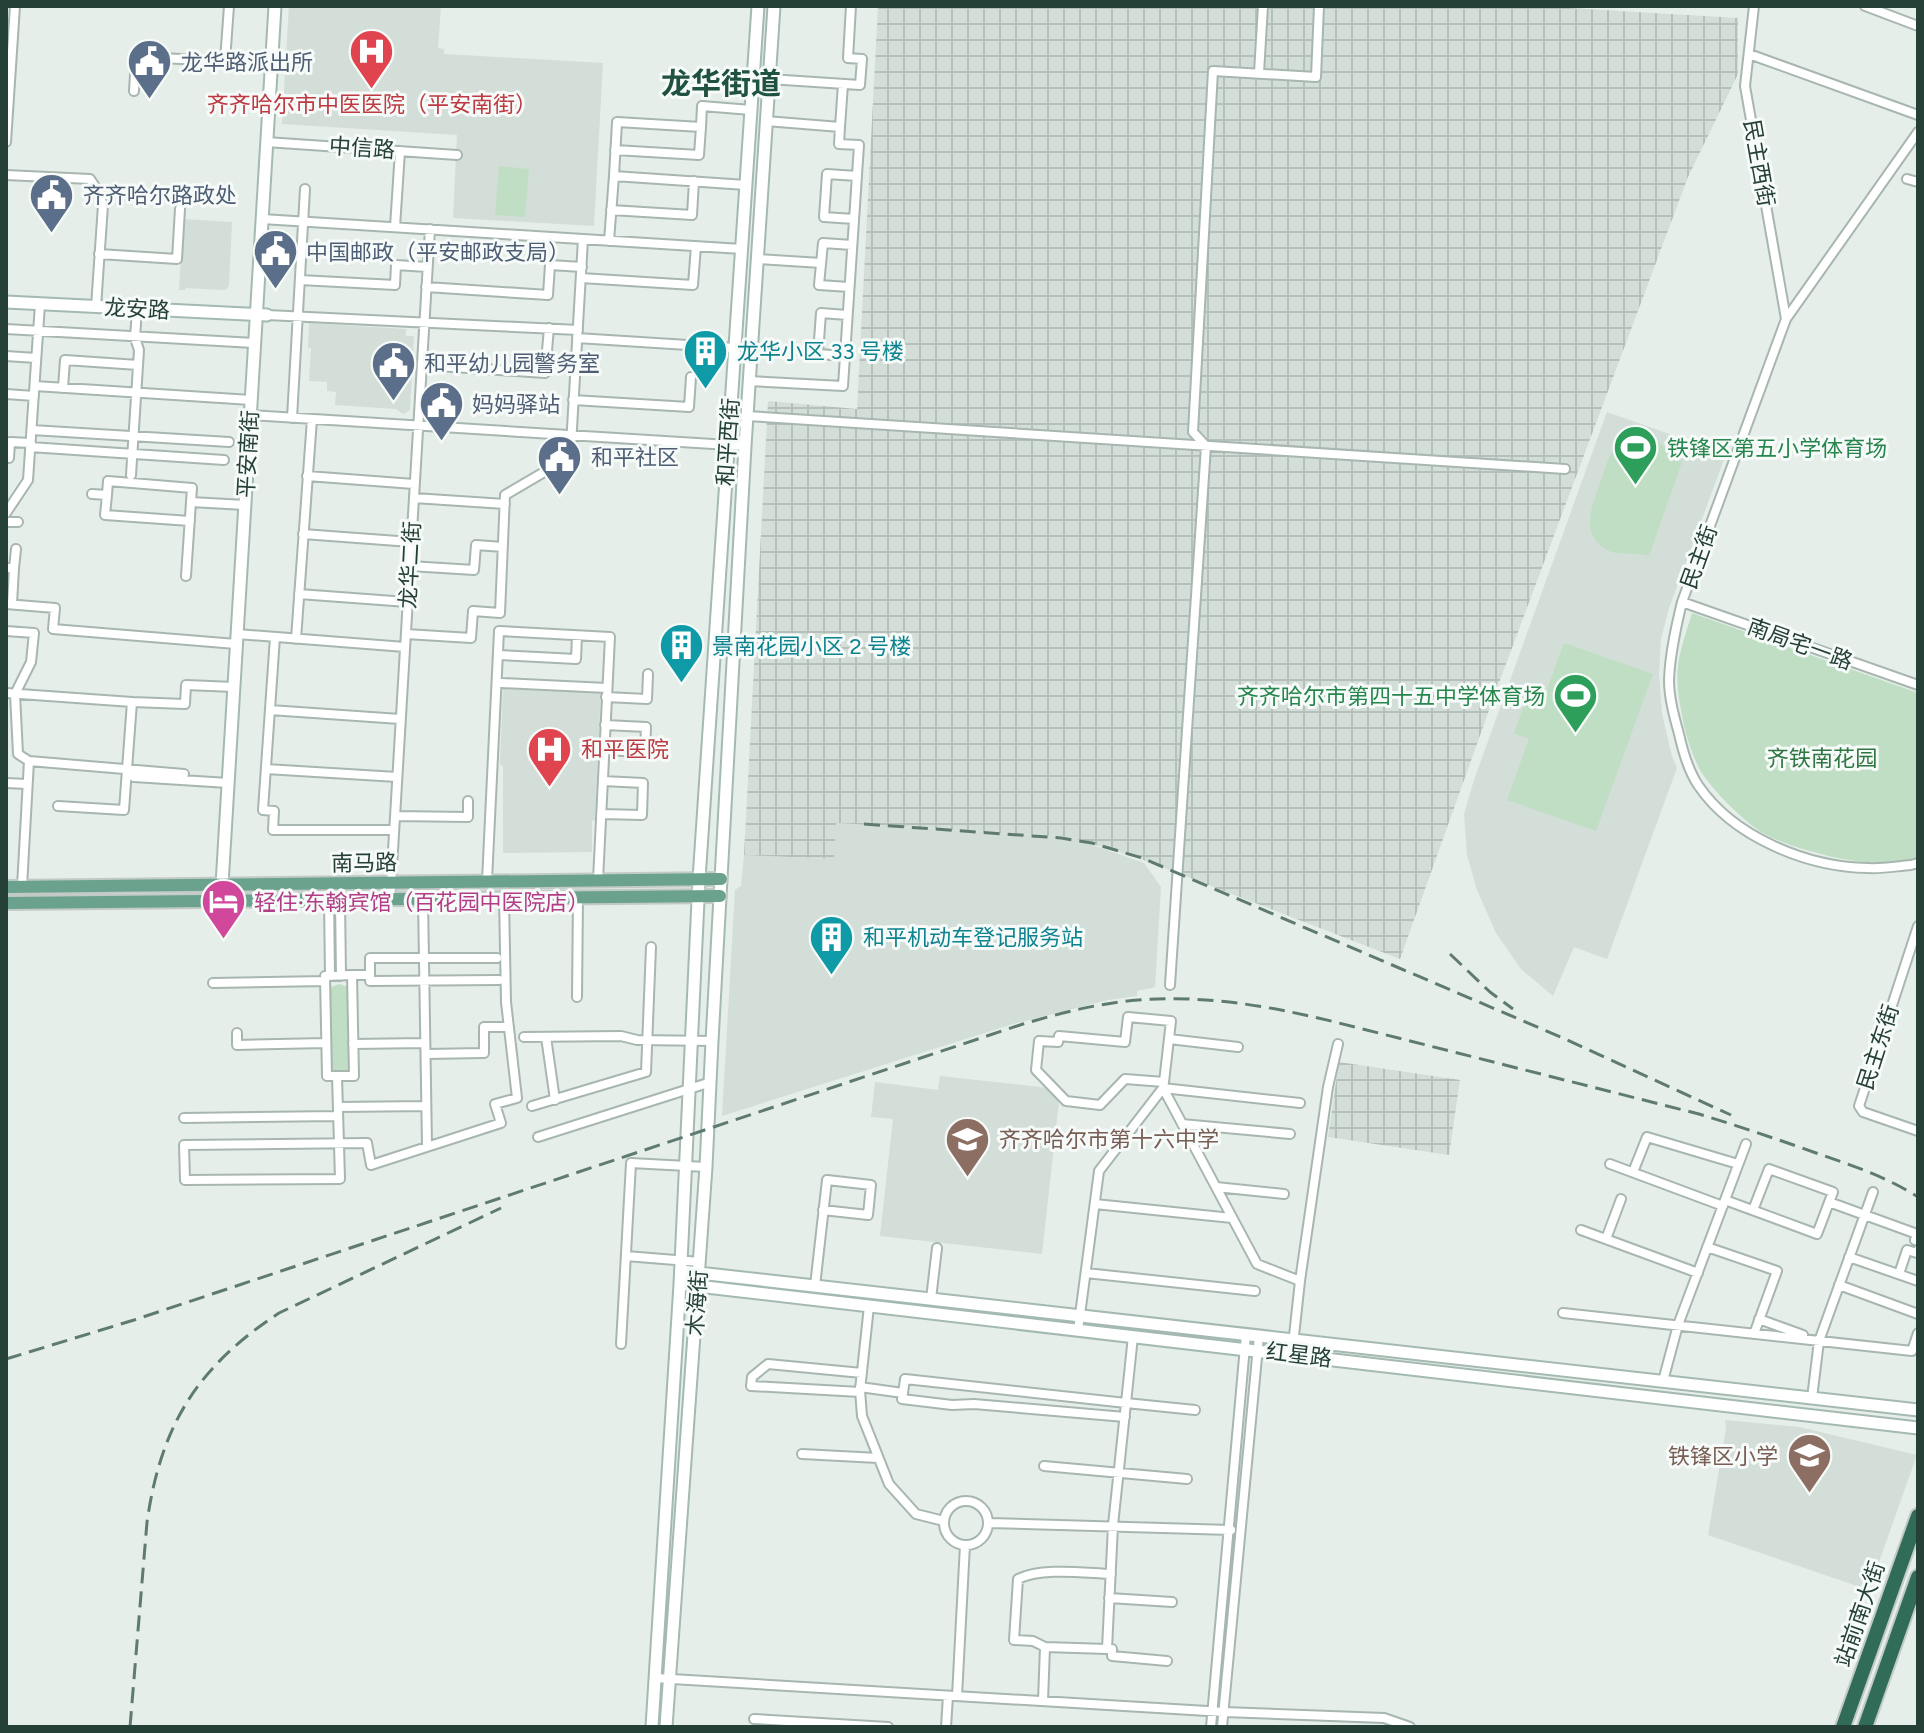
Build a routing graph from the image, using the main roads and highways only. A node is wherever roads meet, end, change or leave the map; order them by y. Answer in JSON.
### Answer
{"nodes":[{"id":1,"x":721,"y":879,"type":"road end"},
{"id":2,"x":6,"y":887,"type":"edge"},
{"id":3,"x":720,"y":896,"type":"road end"},
{"id":4,"x":6,"y":903,"type":"edge"},
{"id":5,"x":1918,"y":1516,"type":"edge"},
{"id":6,"x":1918,"y":1577,"type":"edge"},
{"id":7,"x":1843,"y":1727,"type":"edge"},
{"id":8,"x":1865,"y":1727,"type":"edge"}],
"edges":[{"from":1,"to":2,"type":"main road","name":"南马路"},
{"from":3,"to":4,"type":"main road","name":"南马路"},
{"from":5,"to":7,"type":"highway","name":"站前南大街"},
{"from":6,"to":8,"type":"highway","name":"站前南大街"}]}
